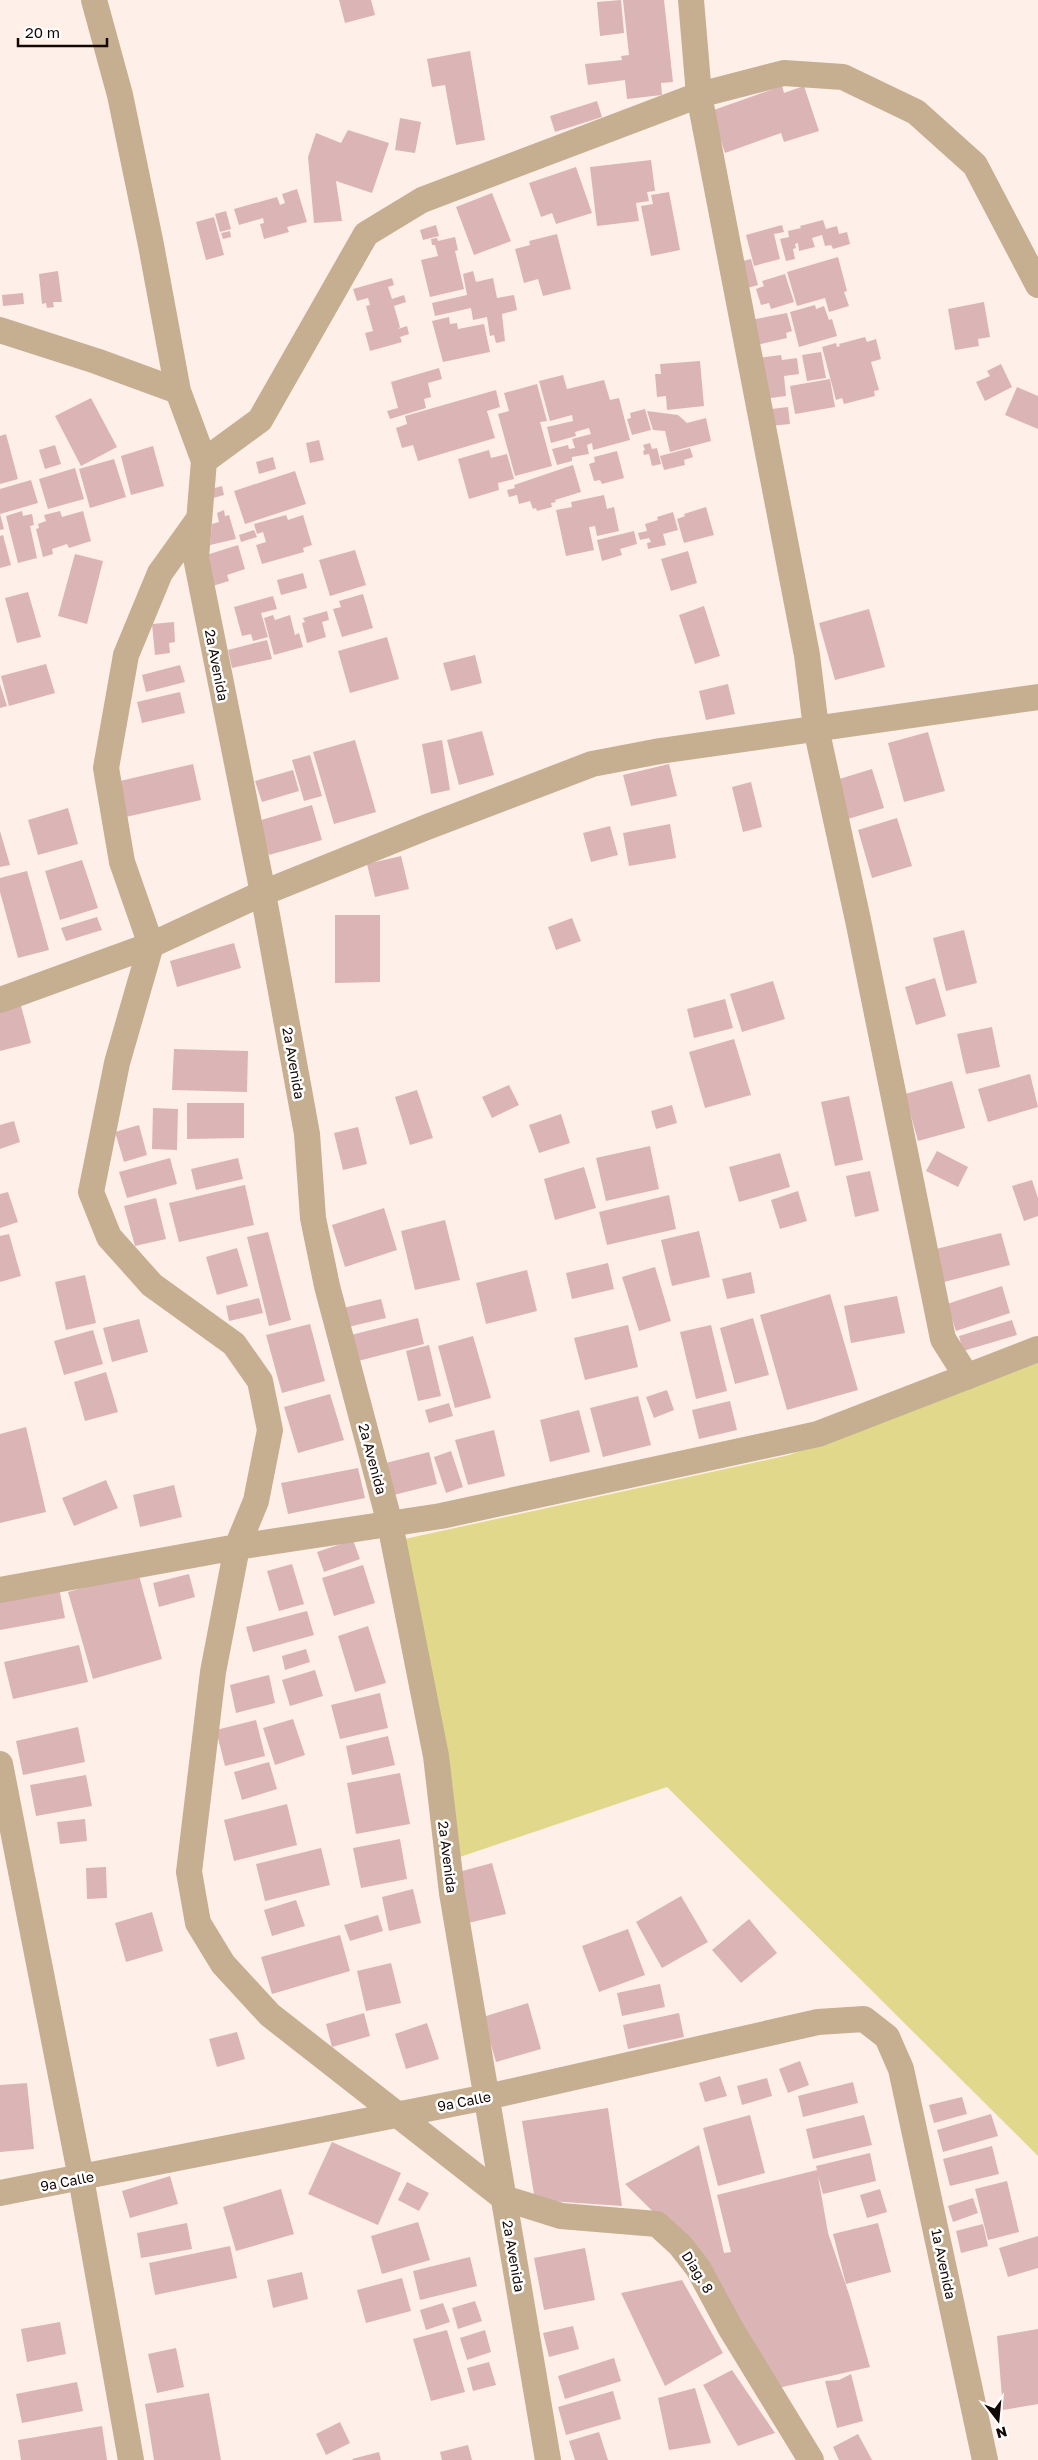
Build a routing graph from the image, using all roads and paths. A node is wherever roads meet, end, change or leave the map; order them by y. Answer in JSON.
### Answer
{"nodes":[{"id":1,"x":94,"y":0,"type":"edge"},
{"id":2,"x":691,"y":0,"type":"edge"},
{"id":3,"x":699,"y":95,"type":"junction"},
{"id":4,"x":1038,"y":285,"type":"edge"},
{"id":5,"x":0,"y":330,"type":"edge"},
{"id":6,"x":178,"y":391,"type":"junction"},
{"id":7,"x":204,"y":461,"type":"junction"},
{"id":8,"x":198,"y":520,"type":"junction"},
{"id":9,"x":1038,"y":697,"type":"edge"},
{"id":10,"x":816,"y":728,"type":"junction"},
{"id":11,"x":263,"y":893,"type":"junction"},
{"id":12,"x":151,"y":945,"type":"junction"},
{"id":13,"x":0,"y":1000,"type":"edge"},
{"id":14,"x":1038,"y":1349,"type":"edge"},
{"id":15,"x":967,"y":1378,"type":"junction"},
{"id":16,"x":390,"y":1524,"type":"junction"},
{"id":17,"x":237,"y":1546,"type":"junction"},
{"id":18,"x":0,"y":1590,"type":"edge"},
{"id":19,"x":0,"y":1764,"type":"edge"},
{"id":20,"x":902,"y":2069,"type":"joint"},
{"id":21,"x":487,"y":2097,"type":"junction"},
{"id":22,"x":395,"y":2115,"type":"junction"},
{"id":23,"x":81,"y":2178,"type":"junction"},
{"id":24,"x":0,"y":2194,"type":"edge"},
{"id":25,"x":504,"y":2198,"type":"junction"},
{"id":26,"x":130,"y":2460,"type":"edge"},
{"id":27,"x":548,"y":2460,"type":"edge"},
{"id":28,"x":811,"y":2460,"type":"edge"},
{"id":29,"x":985,"y":2460,"type":"edge"}],
"edges":[{"from":1,"to":6,"type":"street"},
{"from":2,"to":3,"type":"street"},
{"from":3,"to":4,"type":"street"},
{"from":3,"to":7,"type":"street"},
{"from":3,"to":10,"type":"street"},
{"from":5,"to":6,"type":"street"},
{"from":6,"to":7,"type":"street"},
{"from":7,"to":8,"type":"street","name":"2a Avenida"},
{"from":8,"to":11,"type":"street","name":"2a Avenida"},
{"from":8,"to":12,"type":"street"},
{"from":9,"to":10,"type":"street"},
{"from":10,"to":11,"type":"street"},
{"from":10,"to":15,"type":"street"},
{"from":11,"to":12,"type":"street"},
{"from":11,"to":16,"type":"street","name":"2a Avenida"},
{"from":12,"to":13,"type":"street"},
{"from":12,"to":17,"type":"street","name":"Diag. 8"},
{"from":14,"to":15,"type":"street"},
{"from":15,"to":16,"type":"street"},
{"from":16,"to":17,"type":"street"},
{"from":16,"to":21,"type":"street","name":"2a Avenida"},
{"from":17,"to":18,"type":"street"},
{"from":17,"to":22,"type":"street","name":"Diag. 8"},
{"from":19,"to":23,"type":"street"},
{"from":20,"to":21,"type":"street","name":"9a Calle"},
{"from":20,"to":29,"type":"street","name":"1a Avenida"},
{"from":21,"to":22,"type":"street","name":"9a Calle"},
{"from":21,"to":25,"type":"street","name":"2a Avenida"},
{"from":22,"to":23,"type":"street","name":"9a Calle"},
{"from":22,"to":25,"type":"street","name":"Diag. 8"},
{"from":23,"to":24,"type":"street","name":"9a Calle"},
{"from":23,"to":26,"type":"street"},
{"from":25,"to":27,"type":"street","name":"2a Avenida"},
{"from":25,"to":28,"type":"street","name":"Diag. 8"}]}
